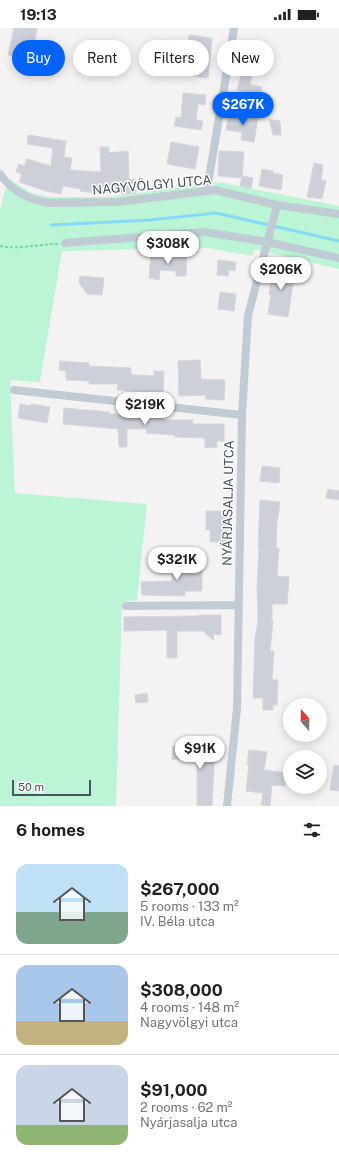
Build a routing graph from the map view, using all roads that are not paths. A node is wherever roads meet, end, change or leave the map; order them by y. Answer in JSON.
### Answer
{"nodes":[{"id":1,"x":234,"y":28,"type":"edge"},
{"id":2,"x":0,"y":174,"type":"edge"},
{"id":3,"x":207,"y":190,"type":"junction"},
{"id":4,"x":277,"y":205,"type":"junction"},
{"id":5,"x":339,"y":214,"type":"edge"},
{"id":6,"x":267,"y":242,"type":"junction"},
{"id":7,"x":65,"y":243,"type":"road end"},
{"id":8,"x":339,"y":258,"type":"edge"},
{"id":9,"x":14,"y":390,"type":"dead end"},
{"id":10,"x":242,"y":415,"type":"junction"},
{"id":11,"x":238,"y":605,"type":"junction"},
{"id":12,"x":126,"y":606,"type":"dead end"},
{"id":13,"x":227,"y":806,"type":"edge"}],
"edges":[{"from":1,"to":3,"type":"street"},
{"from":2,"to":3,"type":"street","name":"NAGYVÖLGYI UTCA"},
{"from":3,"to":4,"type":"street","name":"NAGYVÖLGYI UTCA"},
{"from":4,"to":5,"type":"street","name":"NAGYVÖLGYI UTCA"},
{"from":4,"to":6,"type":"street","name":"NYÁRJASALJA UTCA"},
{"from":6,"to":7,"type":"street"},
{"from":6,"to":8,"type":"street"},
{"from":6,"to":10,"type":"street","name":"NYÁRJASALJA UTCA"},
{"from":9,"to":10,"type":"street"},
{"from":10,"to":11,"type":"street","name":"NYÁRJASALJA UTCA"},
{"from":11,"to":12,"type":"street"},
{"from":11,"to":13,"type":"street","name":"NYÁRJASALJA UTCA"}]}
